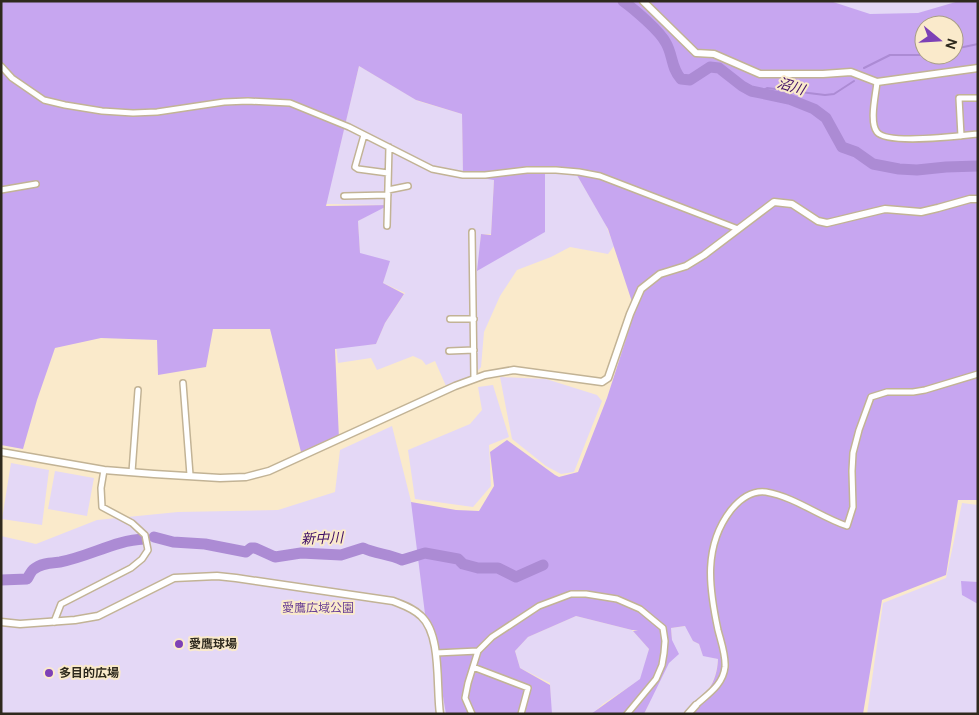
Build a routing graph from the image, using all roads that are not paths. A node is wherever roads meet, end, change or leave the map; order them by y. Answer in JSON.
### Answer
{"nodes":[{"id":1,"x":643,"y":1,"type":"edge"},
{"id":2,"x":1,"y":66,"type":"edge"},
{"id":3,"x":978,"y":68,"type":"edge"},
{"id":4,"x":877,"y":82,"type":"junction"},
{"id":5,"x":978,"y":98,"type":"edge"},
{"id":6,"x":978,"y":134,"type":"edge"},
{"id":7,"x":364,"y":135,"type":"junction"},
{"id":8,"x":961,"y":136,"type":"junction"},
{"id":9,"x":389,"y":147,"type":"junction"},
{"id":10,"x":388,"y":173,"type":"junction"},
{"id":11,"x":36,"y":184,"type":"dead end"},
{"id":12,"x":408,"y":186,"type":"dead end"},
{"id":13,"x":1,"y":190,"type":"edge"},
{"id":14,"x":388,"y":193,"type":"junction"},
{"id":15,"x":344,"y":196,"type":"dead end"},
{"id":16,"x":978,"y":199,"type":"edge"},
{"id":17,"x":386,"y":226,"type":"dead end"},
{"id":18,"x":738,"y":229,"type":"junction"},
{"id":19,"x":472,"y":232,"type":"dead end"},
{"id":20,"x":450,"y":319,"type":"dead end"},
{"id":21,"x":474,"y":319,"type":"junction"},
{"id":22,"x":474,"y":350,"type":"junction"},
{"id":23,"x":450,"y":351,"type":"dead end"},
{"id":24,"x":978,"y":374,"type":"edge"},
{"id":25,"x":474,"y":379,"type":"junction"},
{"id":26,"x":184,"y":383,"type":"dead end"},
{"id":27,"x":138,"y":390,"type":"dead end"},
{"id":28,"x":1,"y":452,"type":"edge"},
{"id":29,"x":104,"y":470,"type":"junction"},
{"id":30,"x":132,"y":472,"type":"junction"},
{"id":31,"x":190,"y":475,"type":"junction"},
{"id":32,"x":1,"y":622,"type":"edge"},
{"id":33,"x":54,"y":622,"type":"junction"},
{"id":34,"x":478,"y":651,"type":"junction"},
{"id":35,"x":436,"y":653,"type":"junction"},
{"id":36,"x":473,"y":667,"type":"junction"},
{"id":37,"x":696,"y":705,"type":"joint"},
{"id":38,"x":440,"y":714,"type":"edge"},
{"id":39,"x":472,"y":714,"type":"edge"},
{"id":40,"x":521,"y":714,"type":"edge"},
{"id":41,"x":627,"y":714,"type":"edge"},
{"id":42,"x":688,"y":714,"type":"edge"}],
"edges":[{"from":1,"to":4,"type":"street"},
{"from":2,"to":7,"type":"street"},
{"from":3,"to":4,"type":"street"},
{"from":4,"to":8,"type":"street"},
{"from":5,"to":8,"type":"street"},
{"from":6,"to":8,"type":"street"},
{"from":7,"to":9,"type":"street"},
{"from":7,"to":10,"type":"street"},
{"from":9,"to":10,"type":"street"},
{"from":9,"to":18,"type":"street"},
{"from":10,"to":14,"type":"street"},
{"from":11,"to":13,"type":"street"},
{"from":12,"to":14,"type":"street"},
{"from":14,"to":15,"type":"street"},
{"from":14,"to":17,"type":"street"},
{"from":16,"to":18,"type":"street"},
{"from":18,"to":25,"type":"street"},
{"from":19,"to":21,"type":"street"},
{"from":20,"to":21,"type":"street"},
{"from":21,"to":22,"type":"street"},
{"from":22,"to":23,"type":"street"},
{"from":22,"to":25,"type":"street"},
{"from":24,"to":37,"type":"street"},
{"from":25,"to":31,"type":"street"},
{"from":26,"to":31,"type":"street"},
{"from":27,"to":30,"type":"street"},
{"from":28,"to":29,"type":"street"},
{"from":29,"to":30,"type":"street"},
{"from":29,"to":33,"type":"street"},
{"from":30,"to":31,"type":"street"},
{"from":32,"to":33,"type":"street"},
{"from":33,"to":35,"type":"street"},
{"from":34,"to":35,"type":"street"},
{"from":34,"to":36,"type":"street"},
{"from":34,"to":41,"type":"street"},
{"from":35,"to":38,"type":"street"},
{"from":36,"to":39,"type":"street"},
{"from":36,"to":40,"type":"street"},
{"from":37,"to":42,"type":"street"}]}
